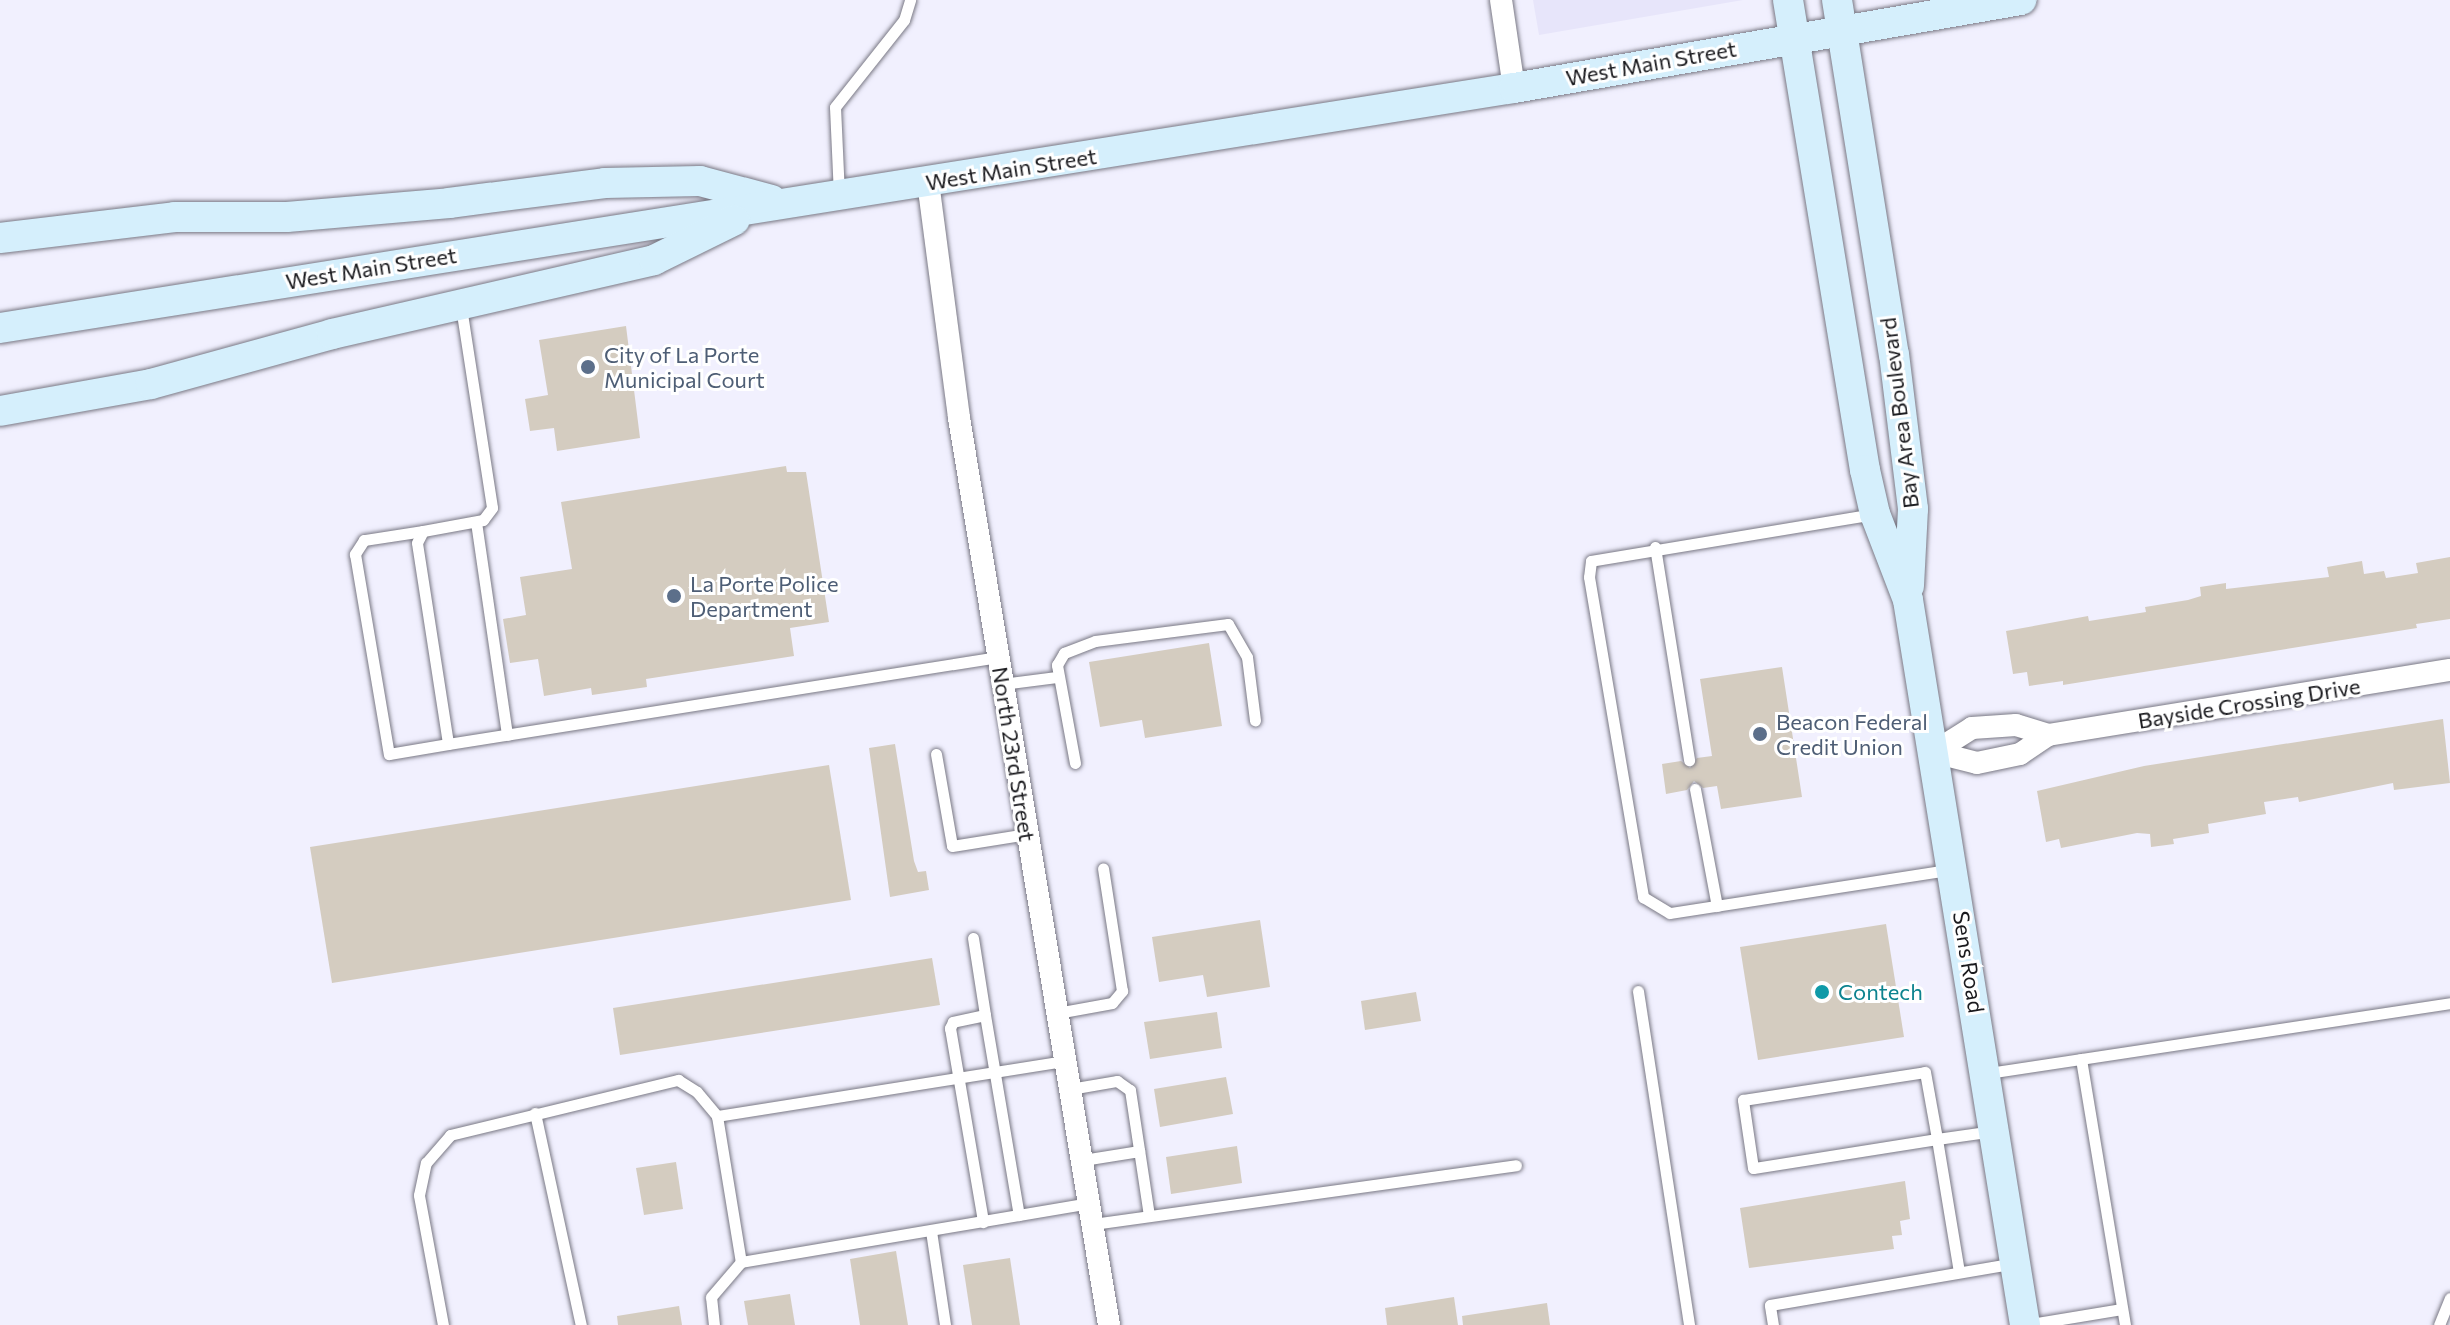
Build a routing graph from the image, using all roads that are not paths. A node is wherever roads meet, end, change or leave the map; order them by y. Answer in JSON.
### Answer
{"nodes":[{"id":1,"x":910,"y":0,"type":"edge"},
{"id":2,"x":1501,"y":0,"type":"edge"},
{"id":3,"x":1788,"y":0,"type":"edge"},
{"id":4,"x":2021,"y":0,"type":"edge"},
{"id":5,"x":1839,"y":14,"type":"edge"},
{"id":6,"x":1794,"y":37,"type":"junction"},
{"id":7,"x":1514,"y":88,"type":"junction"},
{"id":8,"x":928,"y":182,"type":"junction"},
{"id":9,"x":839,"y":195,"type":"junction"},
{"id":10,"x":773,"y":205,"type":"junction"},
{"id":11,"x":0,"y":238,"type":"edge"},
{"id":12,"x":461,"y":306,"type":"junction"},
{"id":13,"x":0,"y":328,"type":"edge"},
{"id":14,"x":0,"y":411,"type":"edge"},
{"id":15,"x":1913,"y":509,"type":"junction"},
{"id":16,"x":1875,"y":514,"type":"junction"},
{"id":17,"x":476,"y":522,"type":"junction"},
{"id":18,"x":423,"y":531,"type":"junction"},
{"id":19,"x":1655,"y":547,"type":"junction"},
{"id":20,"x":1908,"y":600,"type":"junction"},
{"id":21,"x":998,"y":657,"type":"junction"},
{"id":22,"x":2450,"y":670,"type":"edge"},
{"id":23,"x":1057,"y":677,"type":"junction"},
{"id":24,"x":1002,"y":684,"type":"junction"},
{"id":25,"x":1255,"y":720,"type":"dead end"},
{"id":26,"x":507,"y":735,"type":"junction"},
{"id":27,"x":2048,"y":735,"type":"junction"},
{"id":28,"x":448,"y":744,"type":"junction"},
{"id":29,"x":1934,"y":752,"type":"junction"},
{"id":30,"x":936,"y":754,"type":"dead end"},
{"id":31,"x":1689,"y":760,"type":"dead end"},
{"id":32,"x":1075,"y":763,"type":"dead end"},
{"id":33,"x":1695,"y":789,"type":"dead end"},
{"id":34,"x":1027,"y":834,"type":"junction"},
{"id":35,"x":1103,"y":868,"type":"dead end"},
{"id":36,"x":1954,"y":869,"type":"junction"},
{"id":37,"x":1717,"y":906,"type":"junction"},
{"id":38,"x":973,"y":938,"type":"dead end"},
{"id":39,"x":1638,"y":991,"type":"dead end"},
{"id":40,"x":2450,"y":1003,"type":"edge"},
{"id":41,"x":1057,"y":1013,"type":"junction"},
{"id":42,"x":985,"y":1015,"type":"junction"},
{"id":43,"x":2081,"y":1059,"type":"junction"},
{"id":44,"x":1066,"y":1061,"type":"junction"},
{"id":45,"x":995,"y":1072,"type":"junction"},
{"id":46,"x":1986,"y":1073,"type":"junction"},
{"id":47,"x":958,"y":1079,"type":"junction"},
{"id":48,"x":1070,"y":1089,"type":"junction"},
{"id":49,"x":535,"y":1113,"type":"junction"},
{"id":50,"x":717,"y":1116,"type":"junction"},
{"id":51,"x":1995,"y":1131,"type":"junction"},
{"id":52,"x":1937,"y":1139,"type":"junction"},
{"id":53,"x":1139,"y":1151,"type":"junction"},
{"id":54,"x":1083,"y":1160,"type":"junction"},
{"id":55,"x":1516,"y":1165,"type":"dead end"},
{"id":56,"x":1092,"y":1213,"type":"junction"},
{"id":57,"x":1019,"y":1215,"type":"junction"},
{"id":58,"x":1149,"y":1215,"type":"junction"},
{"id":59,"x":983,"y":1222,"type":"junction"},
{"id":60,"x":931,"y":1231,"type":"junction"},
{"id":61,"x":741,"y":1262,"type":"junction"},
{"id":62,"x":2015,"y":1263,"type":"junction"},
{"id":63,"x":1959,"y":1272,"type":"junction"},
{"id":64,"x":2450,"y":1298,"type":"edge"},
{"id":65,"x":2122,"y":1309,"type":"junction"},
{"id":66,"x":443,"y":1325,"type":"edge"},
{"id":67,"x":581,"y":1325,"type":"edge"},
{"id":68,"x":714,"y":1325,"type":"edge"},
{"id":69,"x":945,"y":1325,"type":"edge"},
{"id":70,"x":1109,"y":1325,"type":"edge"},
{"id":71,"x":1689,"y":1325,"type":"edge"},
{"id":72,"x":1773,"y":1325,"type":"edge"},
{"id":73,"x":2024,"y":1325,"type":"edge"},
{"id":74,"x":2125,"y":1325,"type":"edge"},
{"id":75,"x":2439,"y":1325,"type":"edge"}],
"edges":[{"from":1,"to":9,"type":"lane"},
{"from":2,"to":7,"type":"street"},
{"from":3,"to":6,"type":"main road","name":"Bay Area Boulevard"},
{"from":4,"to":5,"type":"main road","name":"West Main Street"},
{"from":5,"to":6,"type":"main road","name":"West Main Street"},
{"from":5,"to":15,"type":"main road","name":"Bay Area Boulevard"},
{"from":6,"to":7,"type":"main road","name":"West Main Street"},
{"from":6,"to":16,"type":"main road","name":"Bay Area Boulevard"},
{"from":7,"to":8,"type":"main road","name":"West Main Street"},
{"from":8,"to":9,"type":"main road","name":"West Main Street"},
{"from":8,"to":21,"type":"street","name":"North 23rd Street"},
{"from":9,"to":10,"type":"main road","name":"West Main Street"},
{"from":10,"to":11,"type":"main road"},
{"from":10,"to":12,"type":"main road"},
{"from":10,"to":13,"type":"main road","name":"West Main Street"},
{"from":12,"to":14,"type":"main road"},
{"from":12,"to":17,"type":"lane"},
{"from":15,"to":16,"type":"main road"},
{"from":15,"to":20,"type":"main road","name":"Bay Area Boulevard"},
{"from":16,"to":19,"type":"lane"},
{"from":16,"to":20,"type":"main road","name":"Bay Area Boulevard"},
{"from":17,"to":18,"type":"lane"},
{"from":17,"to":26,"type":"lane"},
{"from":18,"to":28,"type":"lane"},
{"from":18,"to":28,"type":"lane"},
{"from":19,"to":31,"type":"lane"},
{"from":19,"to":37,"type":"lane"},
{"from":20,"to":29,"type":"main road","name":"Sens Road"},
{"from":21,"to":24,"type":"street","name":"North 23rd Street"},
{"from":21,"to":26,"type":"lane"},
{"from":22,"to":27,"type":"street","name":"Bayside Crossing Drive"},
{"from":23,"to":24,"type":"lane"},
{"from":23,"to":25,"type":"lane"},
{"from":23,"to":32,"type":"lane"},
{"from":24,"to":34,"type":"street","name":"North 23rd Street"},
{"from":26,"to":28,"type":"lane"},
{"from":27,"to":29,"type":"street","name":"Bayside Crossing Drive"},
{"from":27,"to":29,"type":"street","name":"Bayside Crossing Drive"},
{"from":29,"to":36,"type":"main road","name":"Sens Road"},
{"from":30,"to":34,"type":"lane"},
{"from":33,"to":37,"type":"lane"},
{"from":34,"to":41,"type":"street","name":"North 23rd Street"},
{"from":35,"to":41,"type":"lane"},
{"from":36,"to":37,"type":"lane"},
{"from":36,"to":46,"type":"main road","name":"Sens Road"},
{"from":38,"to":42,"type":"lane"},
{"from":39,"to":71,"type":"lane"},
{"from":40,"to":43,"type":"lane"},
{"from":41,"to":44,"type":"street","name":"North 23rd Street"},
{"from":42,"to":45,"type":"lane"},
{"from":42,"to":47,"type":"lane"},
{"from":43,"to":46,"type":"lane"},
{"from":43,"to":65,"type":"lane"},
{"from":44,"to":45,"type":"lane"},
{"from":44,"to":48,"type":"street","name":"North 23rd Street"},
{"from":45,"to":47,"type":"lane"},
{"from":45,"to":57,"type":"lane"},
{"from":46,"to":51,"type":"main road","name":"Sens Road"},
{"from":47,"to":50,"type":"lane"},
{"from":47,"to":59,"type":"lane"},
{"from":48,"to":53,"type":"lane"},
{"from":48,"to":54,"type":"street","name":"North 23rd Street"},
{"from":49,"to":50,"type":"lane"},
{"from":49,"to":66,"type":"lane"},
{"from":49,"to":67,"type":"lane"},
{"from":50,"to":61,"type":"lane"},
{"from":51,"to":52,"type":"lane"},
{"from":51,"to":62,"type":"main road","name":"Sens Road"},
{"from":52,"to":52,"type":"lane"},
{"from":52,"to":63,"type":"lane"},
{"from":53,"to":54,"type":"lane"},
{"from":53,"to":58,"type":"lane"},
{"from":54,"to":56,"type":"street","name":"North 23rd Street"},
{"from":55,"to":58,"type":"lane"},
{"from":56,"to":57,"type":"lane"},
{"from":56,"to":58,"type":"lane"},
{"from":56,"to":70,"type":"street","name":"North 23rd Street"},
{"from":57,"to":59,"type":"lane"},
{"from":59,"to":60,"type":"lane"},
{"from":60,"to":61,"type":"lane"},
{"from":60,"to":69,"type":"lane"},
{"from":61,"to":68,"type":"lane"},
{"from":62,"to":63,"type":"lane"},
{"from":62,"to":73,"type":"main road","name":"Sens Road"},
{"from":63,"to":72,"type":"lane"},
{"from":64,"to":75,"type":"lane"},
{"from":65,"to":73,"type":"lane"},
{"from":65,"to":74,"type":"lane"}]}
